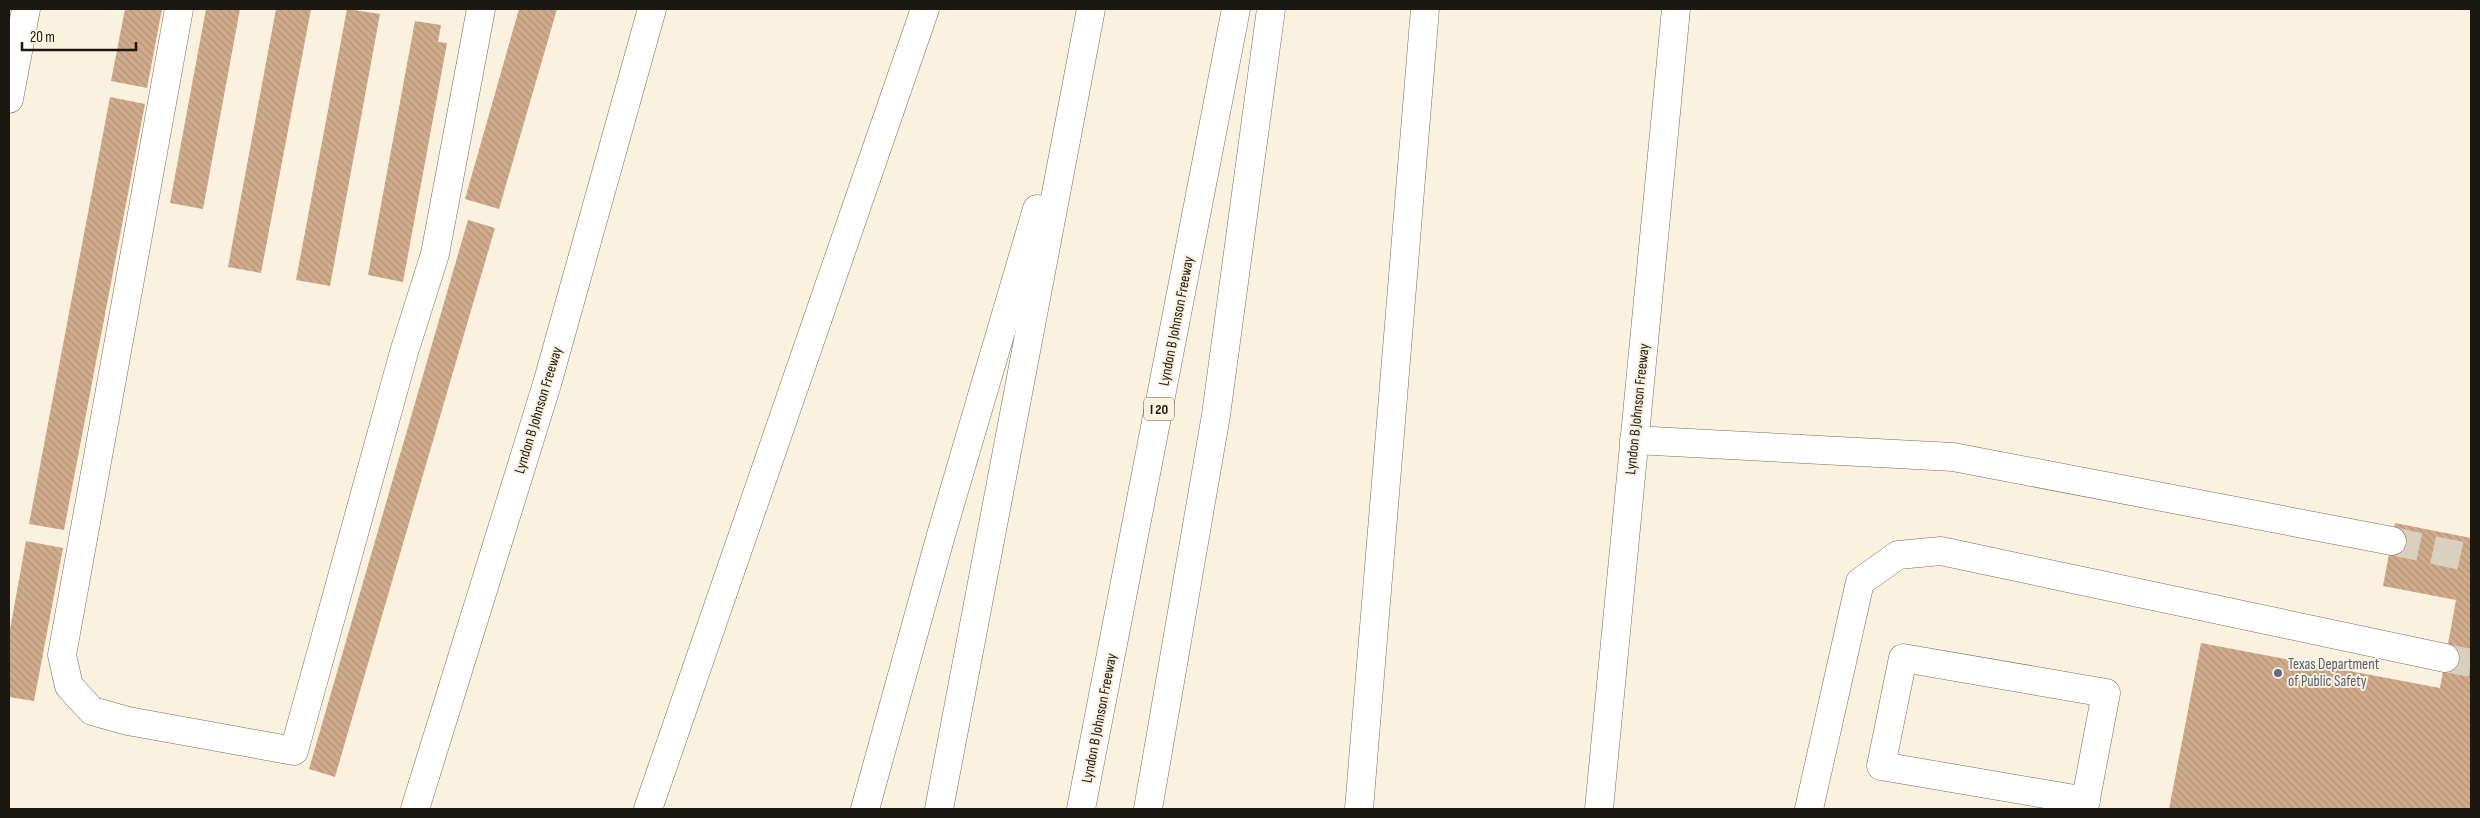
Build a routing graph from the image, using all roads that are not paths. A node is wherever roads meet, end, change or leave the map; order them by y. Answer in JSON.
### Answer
{"nodes":[{"id":1,"x":26,"y":9,"type":"edge"},
{"id":2,"x":178,"y":9,"type":"edge"},
{"id":3,"x":481,"y":9,"type":"edge"},
{"id":4,"x":652,"y":9,"type":"edge"},
{"id":5,"x":925,"y":9,"type":"edge"},
{"id":6,"x":1091,"y":9,"type":"edge"},
{"id":7,"x":1236,"y":9,"type":"edge"},
{"id":8,"x":1271,"y":9,"type":"edge"},
{"id":9,"x":1425,"y":9,"type":"edge"},
{"id":10,"x":1676,"y":9,"type":"edge"},
{"id":11,"x":1082,"y":56,"type":"junction"},
{"id":12,"x":9,"y":100,"type":"edge"},
{"id":13,"x":1634,"y":440,"type":"junction"},
{"id":14,"x":2392,"y":541,"type":"tunnel mouth"},
{"id":15,"x":2446,"y":658,"type":"tunnel mouth"},
{"id":16,"x":2085,"y":805,"type":"edge"},
{"id":17,"x":415,"y":809,"type":"edge"},
{"id":18,"x":648,"y":809,"type":"edge"},
{"id":19,"x":865,"y":809,"type":"edge"},
{"id":20,"x":939,"y":809,"type":"edge"},
{"id":21,"x":1081,"y":809,"type":"edge"},
{"id":22,"x":1148,"y":809,"type":"edge"},
{"id":23,"x":1359,"y":809,"type":"edge"},
{"id":24,"x":1599,"y":809,"type":"edge"},
{"id":25,"x":1809,"y":809,"type":"edge"}],
"edges":[{"from":1,"to":12,"type":"main road"},
{"from":2,"to":3,"type":"main road"},
{"from":4,"to":17,"type":"main road","name":"Lyndon B Johnson Freeway"},
{"from":5,"to":18,"type":"main road"},
{"from":6,"to":11,"type":"main road"},
{"from":7,"to":21,"type":"main road","name":"Lyndon B Johnson Freeway","number":"I 20"},
{"from":8,"to":22,"type":"main road"},
{"from":9,"to":23,"type":"main road"},
{"from":10,"to":13,"type":"main road","name":"Lyndon B Johnson Freeway"},
{"from":11,"to":19,"type":"main road"},
{"from":11,"to":20,"type":"main road"},
{"from":13,"to":14,"type":"main road"},
{"from":13,"to":24,"type":"main road","name":"Lyndon B Johnson Freeway"},
{"from":15,"to":25,"type":"main road"},
{"from":16,"to":16,"type":"main road"}]}
